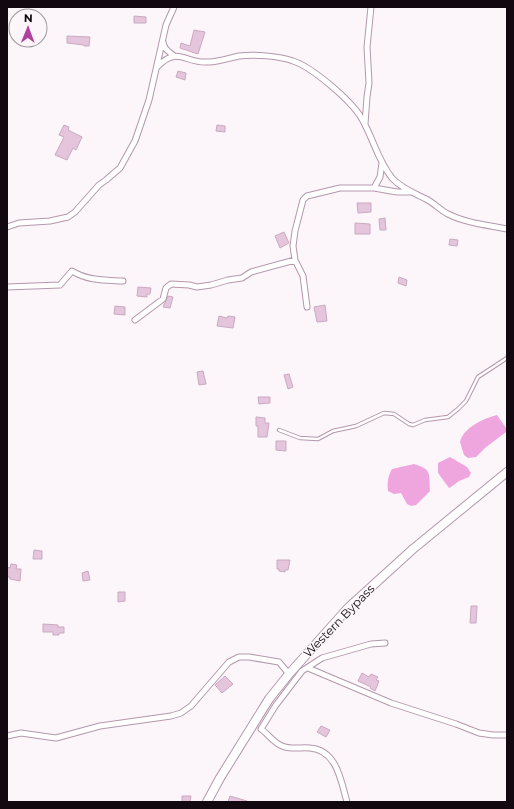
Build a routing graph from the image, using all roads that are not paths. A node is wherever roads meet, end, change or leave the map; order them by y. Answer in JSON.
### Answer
{"nodes":[{"id":1,"x":174,"y":7,"type":"edge"},
{"id":2,"x":371,"y":7,"type":"edge"},
{"id":3,"x":163,"y":37,"type":"junction"},
{"id":4,"x":173,"y":55,"type":"junction"},
{"id":5,"x":157,"y":67,"type":"junction"},
{"id":6,"x":365,"y":125,"type":"junction"},
{"id":7,"x":382,"y":162,"type":"junction"},
{"id":8,"x":374,"y":188,"type":"junction"},
{"id":9,"x":411,"y":192,"type":"junction"},
{"id":10,"x":7,"y":227,"type":"edge"},
{"id":11,"x":507,"y":229,"type":"edge"},
{"id":12,"x":295,"y":260,"type":"junction"},
{"id":13,"x":123,"y":281,"type":"dead end"},
{"id":14,"x":7,"y":287,"type":"edge"},
{"id":15,"x":307,"y":307,"type":"dead end"},
{"id":16,"x":135,"y":320,"type":"dead end"},
{"id":17,"x":507,"y":358,"type":"edge"},
{"id":18,"x":279,"y":430,"type":"dead end"},
{"id":19,"x":507,"y":472,"type":"edge"},
{"id":20,"x":385,"y":643,"type":"dead end"},
{"id":21,"x":308,"y":668,"type":"junction"},
{"id":22,"x":289,"y":674,"type":"junction"},
{"id":23,"x":507,"y":735,"type":"edge"},
{"id":24,"x":7,"y":736,"type":"edge"},
{"id":25,"x":207,"y":802,"type":"edge"},
{"id":26,"x":347,"y":802,"type":"edge"}],
"edges":[{"from":1,"to":3,"type":"street"},
{"from":2,"to":6,"type":"street"},
{"from":3,"to":4,"type":"street"},
{"from":3,"to":5,"type":"street"},
{"from":4,"to":5,"type":"street"},
{"from":4,"to":6,"type":"street"},
{"from":5,"to":10,"type":"street"},
{"from":6,"to":7,"type":"street"},
{"from":7,"to":8,"type":"street"},
{"from":7,"to":9,"type":"street"},
{"from":8,"to":9,"type":"street"},
{"from":8,"to":12,"type":"street"},
{"from":9,"to":11,"type":"street"},
{"from":12,"to":15,"type":"street"},
{"from":12,"to":16,"type":"street"},
{"from":13,"to":14,"type":"street"},
{"from":17,"to":18,"type":"lane"},
{"from":19,"to":22,"type":"main road","name":"Western Bypass"},
{"from":20,"to":21,"type":"street"},
{"from":21,"to":23,"type":"street"},
{"from":21,"to":26,"type":"street"},
{"from":22,"to":24,"type":"street"},
{"from":22,"to":25,"type":"main road","name":"Western Bypass"}]}
